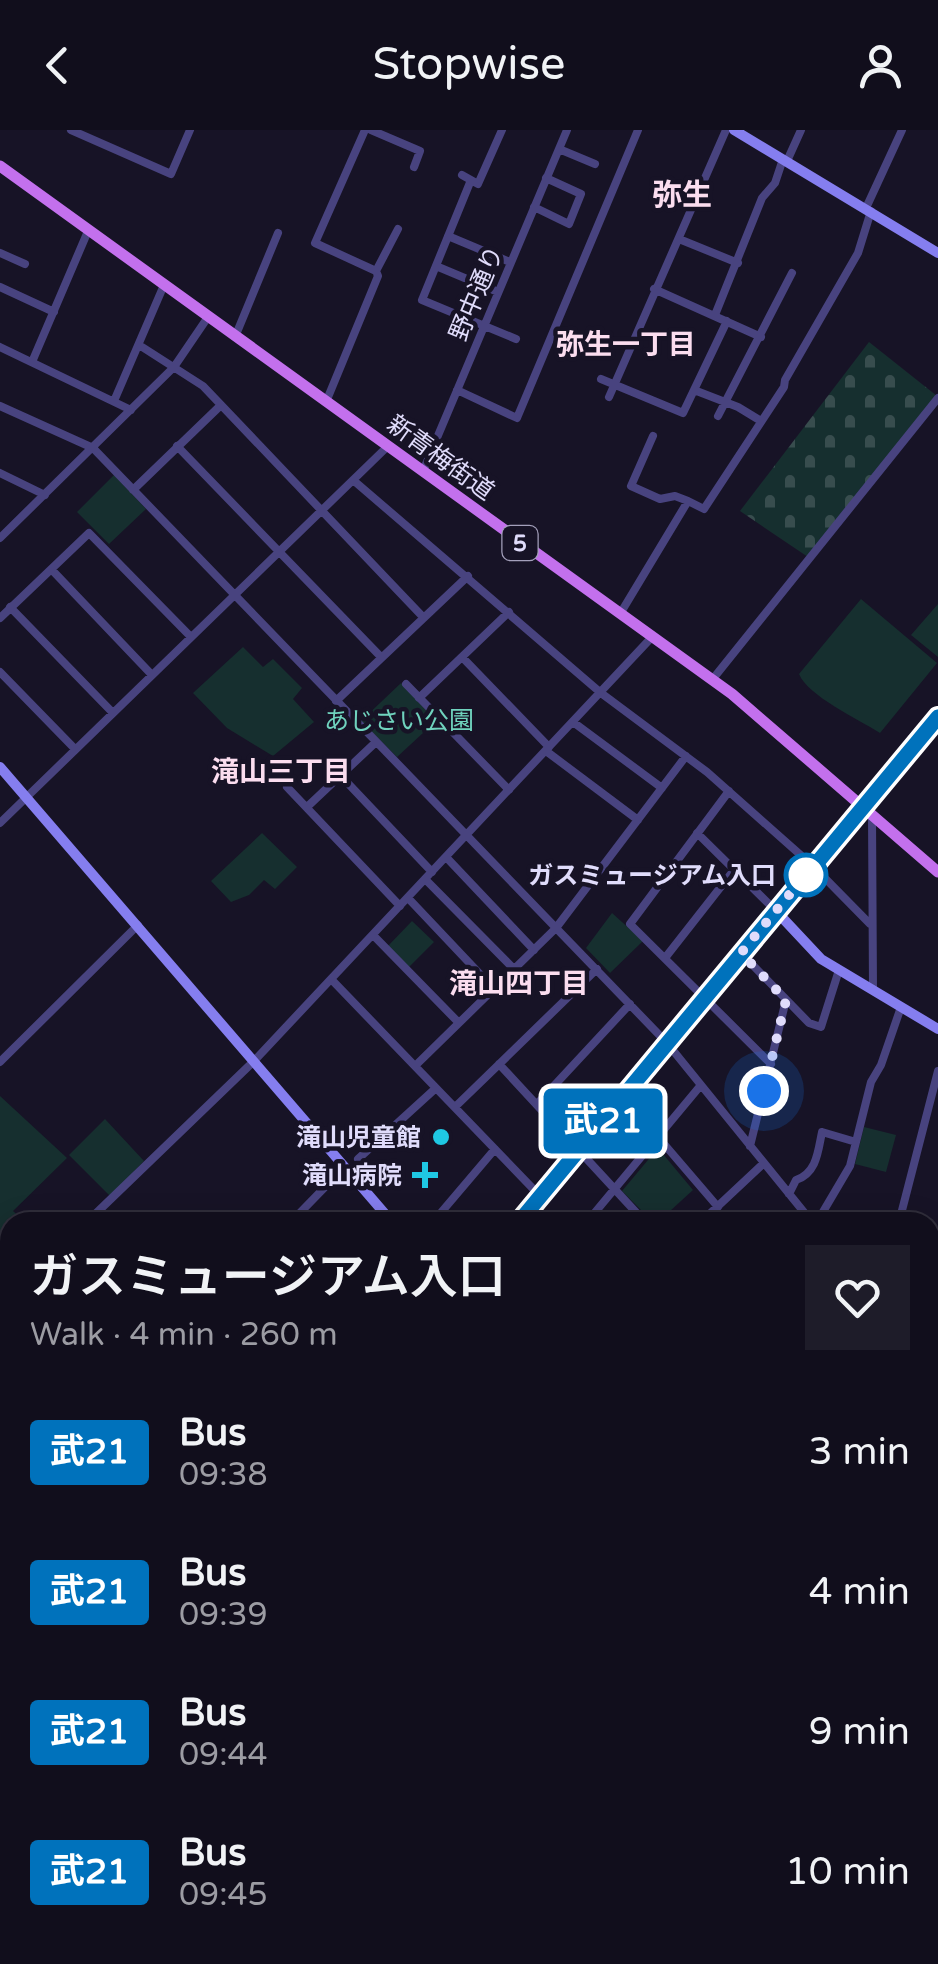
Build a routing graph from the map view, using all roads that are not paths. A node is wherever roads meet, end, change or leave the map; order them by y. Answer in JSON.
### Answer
{"nodes":[{"id":1,"x":71,"y":130,"type":"edge"},
{"id":2,"x":190,"y":130,"type":"edge"},
{"id":3,"x":368,"y":130,"type":"edge"},
{"id":4,"x":502,"y":130,"type":"edge"},
{"id":5,"x":566,"y":130,"type":"edge"},
{"id":6,"x":638,"y":130,"type":"edge"},
{"id":7,"x":734,"y":130,"type":"edge"},
{"id":8,"x":800,"y":130,"type":"edge"},
{"id":9,"x":902,"y":130,"type":"edge"},
{"id":10,"x":559,"y":148,"type":"junction"},
{"id":11,"x":785,"y":160,"type":"junction"},
{"id":12,"x":594,"y":164,"type":"dead end"},
{"id":13,"x":0,"y":166,"type":"edge"},
{"id":14,"x":414,"y":167,"type":"dead end"},
{"id":15,"x":546,"y":178,"type":"junction"},
{"id":16,"x":534,"y":207,"type":"junction"},
{"id":17,"x":869,"y":209,"type":"junction"},
{"id":18,"x":398,"y":229,"type":"dead end"},
{"id":19,"x":88,"y":231,"type":"junction"},
{"id":20,"x":278,"y":233,"type":"dead end"},
{"id":21,"x":448,"y":236,"type":"junction"},
{"id":22,"x":678,"y":239,"type":"junction"},
{"id":23,"x":0,"y":253,"type":"edge"},
{"id":24,"x":938,"y":253,"type":"edge"},
{"id":25,"x":510,"y":262,"type":"junction"},
{"id":26,"x":738,"y":263,"type":"junction"},
{"id":27,"x":25,"y":264,"type":"dead end"},
{"id":28,"x":436,"y":266,"type":"junction"},
{"id":29,"x":376,"y":271,"type":"junction"},
{"id":30,"x":792,"y":273,"type":"dead end"},
{"id":31,"x":164,"y":286,"type":"junction"},
{"id":32,"x":0,"y":287,"type":"edge"},
{"id":33,"x":654,"y":289,"type":"junction"},
{"id":34,"x":498,"y":292,"type":"junction"},
{"id":35,"x":54,"y":312,"type":"junction"},
{"id":36,"x":715,"y":316,"type":"junction"},
{"id":37,"x":208,"y":317,"type":"junction"},
{"id":38,"x":726,"y":321,"type":"junction"},
{"id":39,"x":484,"y":325,"type":"junction"},
{"id":40,"x":235,"y":337,"type":"junction"},
{"id":41,"x":761,"y":337,"type":"junction"},
{"id":42,"x":516,"y":339,"type":"dead end"},
{"id":43,"x":140,"y":346,"type":"junction"},
{"id":44,"x":0,"y":347,"type":"edge"},
{"id":45,"x":32,"y":362,"type":"junction"},
{"id":46,"x":174,"y":367,"type":"junction"},
{"id":47,"x":601,"y":379,"type":"dead end"},
{"id":48,"x":614,"y":386,"type":"junction"},
{"id":49,"x":458,"y":390,"type":"junction"},
{"id":50,"x":694,"y":390,"type":"junction"},
{"id":51,"x":609,"y":396,"type":"dead end"},
{"id":52,"x":938,"y":398,"type":"edge"},
{"id":53,"x":114,"y":402,"type":"junction"},
{"id":54,"x":326,"y":402,"type":"junction"},
{"id":55,"x":725,"y":402,"type":"junction"},
{"id":56,"x":0,"y":406,"type":"edge"},
{"id":57,"x":220,"y":406,"type":"junction"},
{"id":58,"x":131,"y":410,"type":"junction"},
{"id":59,"x":718,"y":416,"type":"dead end"},
{"id":60,"x":761,"y":421,"type":"junction"},
{"id":61,"x":652,"y":436,"type":"dead end"},
{"id":62,"x":177,"y":446,"type":"junction"},
{"id":63,"x":388,"y":446,"type":"junction"},
{"id":64,"x":93,"y":448,"type":"junction"},
{"id":65,"x":422,"y":471,"type":"junction"},
{"id":66,"x":0,"y":473,"type":"edge"},
{"id":67,"x":353,"y":480,"type":"junction"},
{"id":68,"x":133,"y":490,"type":"junction"},
{"id":69,"x":44,"y":494,"type":"junction"},
{"id":70,"x":688,"y":501,"type":"junction"},
{"id":71,"x":321,"y":511,"type":"junction"},
{"id":72,"x":1,"y":536,"type":"edge"},
{"id":73,"x":279,"y":552,"type":"junction"},
{"id":74,"x":52,"y":570,"type":"junction"},
{"id":75,"x":468,"y":576,"type":"junction"},
{"id":76,"x":233,"y":597,"type":"junction"},
{"id":77,"x":10,"y":607,"type":"junction"},
{"id":78,"x":508,"y":612,"type":"junction"},
{"id":79,"x":620,"y":614,"type":"junction"},
{"id":80,"x":0,"y":618,"type":"edge"},
{"id":81,"x":424,"y":618,"type":"junction"},
{"id":82,"x":652,"y":636,"type":"junction"},
{"id":83,"x":191,"y":638,"type":"junction"},
{"id":84,"x":381,"y":657,"type":"junction"},
{"id":85,"x":462,"y":657,"type":"junction"},
{"id":86,"x":0,"y":672,"type":"edge"},
{"id":87,"x":152,"y":675,"type":"junction"},
{"id":88,"x":712,"y":680,"type":"junction"},
{"id":89,"x":406,"y":684,"type":"dead end"},
{"id":90,"x":601,"y":693,"type":"junction"},
{"id":91,"x":420,"y":698,"type":"junction"},
{"id":92,"x":336,"y":702,"type":"junction"},
{"id":93,"x":113,"y":713,"type":"junction"},
{"id":94,"x":938,"y":717,"type":"edge"},
{"id":95,"x":573,"y":722,"type":"junction"},
{"id":96,"x":376,"y":742,"type":"junction"},
{"id":97,"x":74,"y":749,"type":"junction"},
{"id":98,"x":548,"y":749,"type":"junction"},
{"id":99,"x":686,"y":756,"type":"junction"},
{"id":100,"x":0,"y":767,"type":"edge"},
{"id":101,"x":341,"y":776,"type":"junction"},
{"id":102,"x":287,"y":787,"type":"dead end"},
{"id":103,"x":662,"y":788,"type":"junction"},
{"id":104,"x":508,"y":790,"type":"junction"},
{"id":105,"x":729,"y":791,"type":"junction"},
{"id":106,"x":28,"y":796,"type":"junction"},
{"id":107,"x":307,"y":807,"type":"junction"},
{"id":108,"x":868,"y":811,"type":"junction"},
{"id":109,"x":638,"y":820,"type":"junction"},
{"id":110,"x":0,"y":823,"type":"edge"},
{"id":111,"x":697,"y":833,"type":"junction"},
{"id":112,"x":466,"y":835,"type":"junction"},
{"id":113,"x":446,"y":857,"type":"junction"},
{"id":114,"x":813,"y":866,"type":"junction"},
{"id":115,"x":734,"y":870,"type":"junction"},
{"id":116,"x":938,"y":872,"type":"edge"},
{"id":117,"x":428,"y":876,"type":"junction"},
{"id":118,"x":408,"y":898,"type":"junction"},
{"id":119,"x":400,"y":906,"type":"junction"},
{"id":120,"x":776,"y":911,"type":"junction"},
{"id":121,"x":870,"y":924,"type":"junction"},
{"id":122,"x":138,"y":925,"type":"junction"},
{"id":123,"x":556,"y":928,"type":"junction"},
{"id":124,"x":373,"y":934,"type":"junction"},
{"id":125,"x":534,"y":950,"type":"junction"},
{"id":126,"x":741,"y":953,"type":"junction"},
{"id":127,"x":665,"y":958,"type":"junction"},
{"id":128,"x":514,"y":969,"type":"junction"},
{"id":129,"x":597,"y":969,"type":"junction"},
{"id":130,"x":839,"y":970,"type":"junction"},
{"id":131,"x":331,"y":979,"type":"junction"},
{"id":132,"x":494,"y":989,"type":"junction"},
{"id":133,"x":872,"y":990,"type":"junction"},
{"id":134,"x":704,"y":998,"type":"junction"},
{"id":135,"x":786,"y":1000,"type":"junction"},
{"id":136,"x":630,"y":1004,"type":"junction"},
{"id":137,"x":901,"y":1007,"type":"junction"},
{"id":138,"x":459,"y":1023,"type":"junction"},
{"id":139,"x":938,"y":1029,"type":"edge"},
{"id":140,"x":667,"y":1043,"type":"junction"},
{"id":141,"x":254,"y":1060,"type":"junction"},
{"id":142,"x":0,"y":1062,"type":"edge"},
{"id":143,"x":499,"y":1064,"type":"junction"},
{"id":144,"x":770,"y":1064,"type":"junction"},
{"id":145,"x":415,"y":1066,"type":"junction"},
{"id":146,"x":938,"y":1071,"type":"edge"},
{"id":147,"x":701,"y":1084,"type":"junction"},
{"id":148,"x":436,"y":1088,"type":"junction"},
{"id":149,"x":538,"y":1103,"type":"junction"},
{"id":150,"x":455,"y":1108,"type":"junction"},
{"id":151,"x":658,"y":1137,"type":"junction"},
{"id":152,"x":856,"y":1142,"type":"junction"},
{"id":153,"x":750,"y":1146,"type":"junction"},
{"id":154,"x":580,"y":1148,"type":"junction"},
{"id":155,"x":495,"y":1149,"type":"junction"},
{"id":156,"x":358,"y":1159,"type":"dead end"},
{"id":157,"x":764,"y":1162,"type":"junction"},
{"id":158,"x":327,"y":1185,"type":"dead end"},
{"id":159,"x":616,"y":1188,"type":"junction"},
{"id":160,"x":789,"y":1194,"type":"junction"},
{"id":161,"x":540,"y":1197,"type":"junction"},
{"id":162,"x":718,"y":1207,"type":"junction"},
{"id":163,"x":97,"y":1212,"type":"edge"},
{"id":164,"x":301,"y":1212,"type":"edge"},
{"id":165,"x":383,"y":1212,"type":"edge"},
{"id":166,"x":441,"y":1212,"type":"edge"},
{"id":167,"x":527,"y":1212,"type":"edge"},
{"id":168,"x":596,"y":1212,"type":"edge"},
{"id":169,"x":636,"y":1212,"type":"edge"},
{"id":170,"x":712,"y":1212,"type":"edge"},
{"id":171,"x":806,"y":1212,"type":"edge"},
{"id":172,"x":821,"y":1212,"type":"edge"},
{"id":173,"x":902,"y":1212,"type":"edge"}],
"edges":[{"from":1,"to":2,"type":"street"},
{"from":3,"to":14,"type":"street"},
{"from":3,"to":29,"type":"street"},
{"from":4,"to":21,"type":"street"},
{"from":5,"to":10,"type":"street","name":"野中通り"},
{"from":6,"to":49,"type":"street"},
{"from":7,"to":11,"type":"street"},
{"from":7,"to":22,"type":"street"},
{"from":8,"to":11,"type":"street"},
{"from":9,"to":17,"type":"street"},
{"from":10,"to":12,"type":"street"},
{"from":10,"to":15,"type":"street","name":"野中通り"},
{"from":11,"to":17,"type":"street"},
{"from":11,"to":26,"type":"street"},
{"from":13,"to":19,"type":"main road","name":"新青梅街道","number":"5"},
{"from":15,"to":16,"type":"street","name":"野中通り"},
{"from":15,"to":16,"type":"street"},
{"from":16,"to":25,"type":"street","name":"野中通り"},
{"from":17,"to":24,"type":"street"},
{"from":17,"to":60,"type":"street"},
{"from":18,"to":29,"type":"street"},
{"from":19,"to":31,"type":"main road","name":"新青梅街道","number":"5"},
{"from":19,"to":35,"type":"street"},
{"from":20,"to":40,"type":"street"},
{"from":21,"to":25,"type":"street"},
{"from":21,"to":28,"type":"street"},
{"from":22,"to":26,"type":"street"},
{"from":22,"to":33,"type":"street"},
{"from":23,"to":27,"type":"street"},
{"from":25,"to":34,"type":"street","name":"野中通り"},
{"from":26,"to":36,"type":"street"},
{"from":28,"to":34,"type":"street"},
{"from":28,"to":39,"type":"street"},
{"from":29,"to":54,"type":"street"},
{"from":30,"to":41,"type":"street"},
{"from":31,"to":37,"type":"main road","name":"新青梅街道","number":"5"},
{"from":31,"to":43,"type":"street"},
{"from":32,"to":35,"type":"street"},
{"from":33,"to":36,"type":"street"},
{"from":33,"to":48,"type":"street"},
{"from":34,"to":39,"type":"street","name":"野中通り"},
{"from":35,"to":45,"type":"street"},
{"from":36,"to":38,"type":"street"},
{"from":37,"to":40,"type":"main road","name":"新青梅街道","number":"5"},
{"from":37,"to":46,"type":"street"},
{"from":38,"to":41,"type":"street"},
{"from":38,"to":50,"type":"street"},
{"from":39,"to":42,"type":"street"},
{"from":39,"to":49,"type":"street","name":"野中通り"},
{"from":40,"to":54,"type":"main road","name":"新青梅街道","number":"5"},
{"from":41,"to":55,"type":"street"},
{"from":43,"to":46,"type":"street"},
{"from":43,"to":53,"type":"street"},
{"from":44,"to":45,"type":"street"},
{"from":45,"to":53,"type":"street"},
{"from":46,"to":57,"type":"street"},
{"from":46,"to":58,"type":"street"},
{"from":47,"to":48,"type":"street"},
{"from":48,"to":50,"type":"street"},
{"from":48,"to":51,"type":"street"},
{"from":49,"to":65,"type":"street","name":"野中通り"},
{"from":50,"to":55,"type":"street"},
{"from":52,"to":88,"type":"street"},
{"from":53,"to":58,"type":"street"},
{"from":54,"to":63,"type":"main road","name":"新青梅街道","number":"5"},
{"from":55,"to":59,"type":"street"},
{"from":55,"to":60,"type":"street"},
{"from":56,"to":64,"type":"street"},
{"from":57,"to":62,"type":"street"},
{"from":57,"to":71,"type":"street"},
{"from":58,"to":64,"type":"street"},
{"from":60,"to":70,"type":"street"},
{"from":61,"to":70,"type":"street"},
{"from":62,"to":68,"type":"street"},
{"from":62,"to":73,"type":"street"},
{"from":63,"to":65,"type":"main road","name":"新青梅街道","number":"5"},
{"from":63,"to":67,"type":"street"},
{"from":64,"to":68,"type":"street"},
{"from":64,"to":69,"type":"street"},
{"from":65,"to":79,"type":"main road","name":"新青梅街道","number":"5"},
{"from":66,"to":69,"type":"street"},
{"from":67,"to":71,"type":"street"},
{"from":67,"to":75,"type":"street"},
{"from":68,"to":76,"type":"street"},
{"from":69,"to":72,"type":"street"},
{"from":70,"to":79,"type":"street"},
{"from":71,"to":73,"type":"street"},
{"from":71,"to":81,"type":"street"},
{"from":73,"to":76,"type":"street"},
{"from":73,"to":84,"type":"street"},
{"from":74,"to":77,"type":"street"},
{"from":74,"to":83,"type":"street"},
{"from":74,"to":87,"type":"street"},
{"from":75,"to":78,"type":"street"},
{"from":75,"to":81,"type":"street"},
{"from":76,"to":83,"type":"street"},
{"from":76,"to":92,"type":"street"},
{"from":77,"to":80,"type":"street"},
{"from":77,"to":93,"type":"street"},
{"from":78,"to":85,"type":"street"},
{"from":78,"to":90,"type":"street"},
{"from":79,"to":82,"type":"main road","name":"新青梅街道","number":"5"},
{"from":81,"to":84,"type":"street"},
{"from":82,"to":88,"type":"main road","name":"新青梅街道","number":"5"},
{"from":82,"to":90,"type":"street"},
{"from":83,"to":87,"type":"street"},
{"from":84,"to":92,"type":"street"},
{"from":85,"to":91,"type":"street"},
{"from":85,"to":98,"type":"street"},
{"from":86,"to":97,"type":"street"},
{"from":87,"to":93,"type":"street"},
{"from":88,"to":108,"type":"main road","name":"新青梅街道","number":"5"},
{"from":89,"to":91,"type":"street"},
{"from":90,"to":95,"type":"street"},
{"from":90,"to":99,"type":"street"},
{"from":91,"to":104,"type":"street"},
{"from":92,"to":96,"type":"street"},
{"from":93,"to":97,"type":"street"},
{"from":94,"to":108,"type":"street"},
{"from":95,"to":98,"type":"street"},
{"from":95,"to":103,"type":"street"},
{"from":96,"to":101,"type":"street"},
{"from":96,"to":112,"type":"street"},
{"from":97,"to":106,"type":"street"},
{"from":98,"to":104,"type":"street"},
{"from":98,"to":109,"type":"street"},
{"from":99,"to":103,"type":"street"},
{"from":99,"to":105,"type":"street"},
{"from":100,"to":106,"type":"street"},
{"from":101,"to":107,"type":"street"},
{"from":101,"to":117,"type":"street"},
{"from":102,"to":107,"type":"street"},
{"from":103,"to":109,"type":"street"},
{"from":104,"to":112,"type":"street"},
{"from":105,"to":111,"type":"street"},
{"from":105,"to":114,"type":"street"},
{"from":106,"to":110,"type":"street"},
{"from":106,"to":122,"type":"street"},
{"from":107,"to":119,"type":"street"},
{"from":108,"to":114,"type":"main road"},
{"from":108,"to":116,"type":"main road","name":"新青梅街道","number":"5"},
{"from":108,"to":121,"type":"street"},
{"from":109,"to":123,"type":"street"},
{"from":111,"to":115,"type":"street"},
{"from":111,"to":127,"type":"street"},
{"from":112,"to":113,"type":"street"},
{"from":112,"to":123,"type":"street"},
{"from":113,"to":117,"type":"street"},
{"from":113,"to":125,"type":"street"},
{"from":114,"to":120,"type":"main road"},
{"from":114,"to":121,"type":"street"},
{"from":115,"to":120,"type":"street"},
{"from":115,"to":127,"type":"street"},
{"from":117,"to":118,"type":"street"},
{"from":117,"to":128,"type":"street"},
{"from":118,"to":119,"type":"street"},
{"from":118,"to":132,"type":"street"},
{"from":119,"to":124,"type":"street"},
{"from":120,"to":126,"type":"main road"},
{"from":120,"to":130,"type":"street"},
{"from":121,"to":133,"type":"street"},
{"from":122,"to":141,"type":"street"},
{"from":122,"to":142,"type":"street"},
{"from":123,"to":125,"type":"street"},
{"from":123,"to":129,"type":"street"},
{"from":124,"to":131,"type":"street"},
{"from":124,"to":138,"type":"street"},
{"from":125,"to":128,"type":"street"},
{"from":126,"to":134,"type":"main road"},
{"from":126,"to":135,"type":"street"},
{"from":127,"to":134,"type":"street"},
{"from":128,"to":132,"type":"street"},
{"from":129,"to":136,"type":"street"},
{"from":129,"to":143,"type":"street"},
{"from":130,"to":133,"type":"street"},
{"from":130,"to":135,"type":"street"},
{"from":131,"to":141,"type":"street"},
{"from":131,"to":145,"type":"street"},
{"from":132,"to":138,"type":"street"},
{"from":133,"to":137,"type":"street"},
{"from":134,"to":140,"type":"main road"},
{"from":134,"to":144,"type":"street"},
{"from":135,"to":144,"type":"street"},
{"from":136,"to":140,"type":"street"},
{"from":136,"to":149,"type":"street"},
{"from":137,"to":139,"type":"street"},
{"from":137,"to":152,"type":"street"},
{"from":138,"to":145,"type":"street"},
{"from":140,"to":147,"type":"street"},
{"from":140,"to":154,"type":"main road"},
{"from":141,"to":163,"type":"street"},
{"from":141,"to":165,"type":"street"},
{"from":143,"to":149,"type":"street"},
{"from":143,"to":150,"type":"street"},
{"from":144,"to":153,"type":"street"},
{"from":145,"to":148,"type":"street"},
{"from":146,"to":173,"type":"street"},
{"from":147,"to":151,"type":"street"},
{"from":147,"to":153,"type":"street"},
{"from":148,"to":150,"type":"street"},
{"from":148,"to":156,"type":"street"},
{"from":149,"to":154,"type":"street"},
{"from":150,"to":155,"type":"street"},
{"from":151,"to":159,"type":"street"},
{"from":151,"to":162,"type":"street"},
{"from":152,"to":160,"type":"street"},
{"from":152,"to":172,"type":"street"},
{"from":153,"to":157,"type":"street"},
{"from":154,"to":159,"type":"street"},
{"from":154,"to":161,"type":"main road"},
{"from":155,"to":161,"type":"street"},
{"from":155,"to":166,"type":"street"},
{"from":157,"to":160,"type":"street"},
{"from":157,"to":162,"type":"street"},
{"from":158,"to":164,"type":"street"},
{"from":159,"to":168,"type":"street"},
{"from":159,"to":169,"type":"street"},
{"from":160,"to":171,"type":"street"},
{"from":161,"to":167,"type":"main road"},
{"from":162,"to":170,"type":"street"}]}
